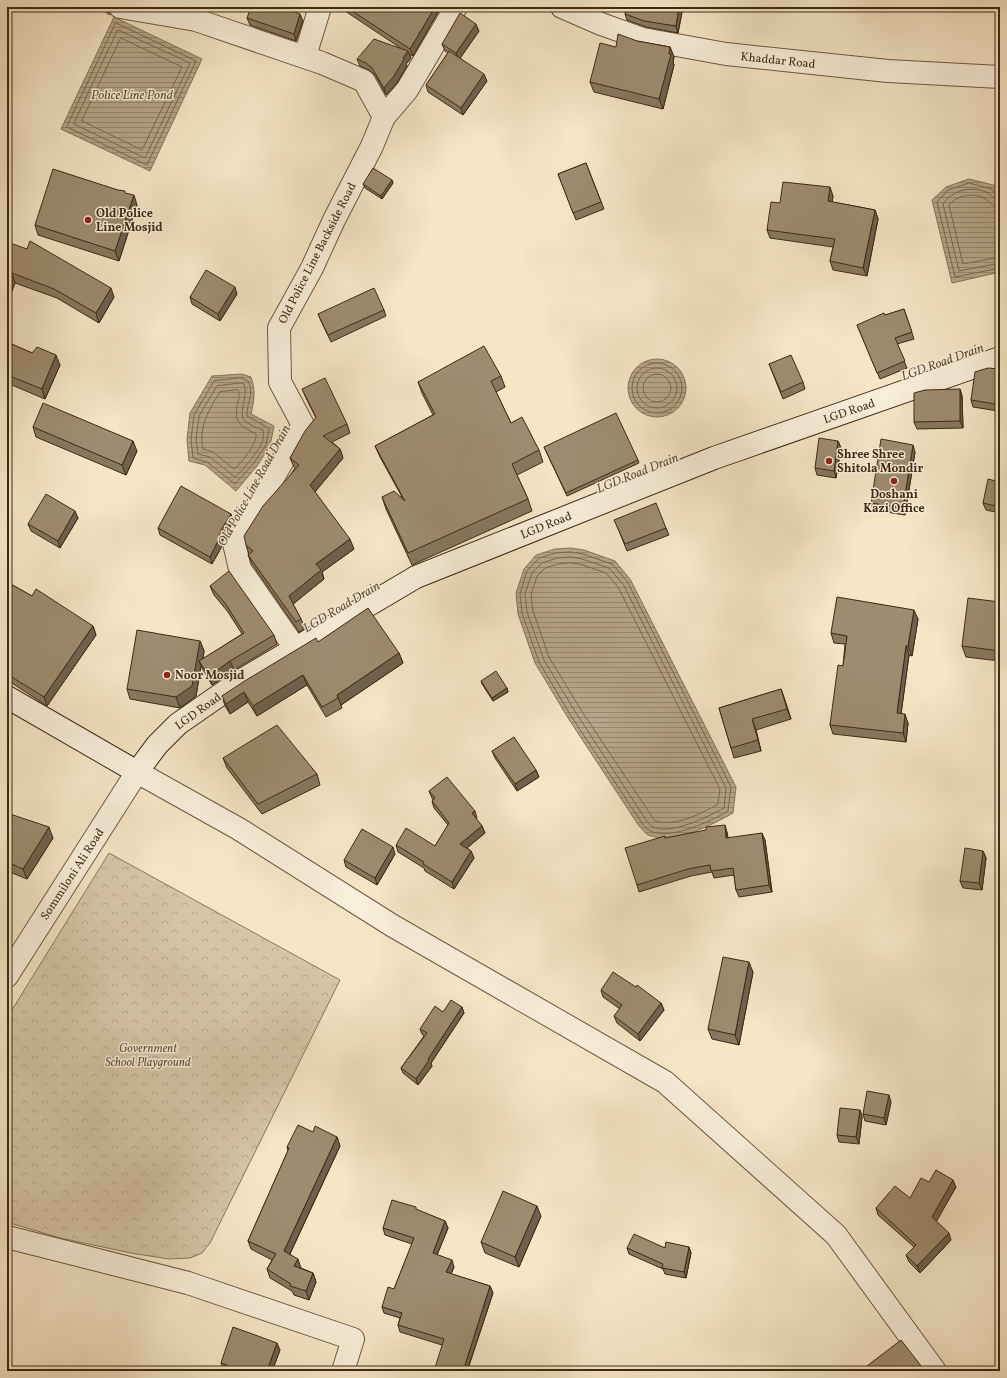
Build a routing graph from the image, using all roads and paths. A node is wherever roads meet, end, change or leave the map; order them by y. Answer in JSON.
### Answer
{"nodes":[{"id":1,"x":120,"y":7,"type":"edge"},
{"id":2,"x":320,"y":7,"type":"edge"},
{"id":3,"x":456,"y":7,"type":"edge"},
{"id":4,"x":562,"y":7,"type":"edge"},
{"id":5,"x":305,"y":56,"type":"junction"},
{"id":6,"x":1000,"y":76,"type":"edge"},
{"id":7,"x":384,"y":117,"type":"junction"},
{"id":8,"x":1000,"y":358,"type":"edge"},
{"id":9,"x":295,"y":648,"type":"junction"},
{"id":10,"x":7,"y":697,"type":"edge"},
{"id":11,"x":137,"y":772,"type":"junction"},
{"id":12,"x":7,"y":976,"type":"edge"},
{"id":13,"x":7,"y":1237,"type":"edge"},
{"id":14,"x":344,"y":1371,"type":"edge"},
{"id":15,"x":935,"y":1371,"type":"edge"}],
"edges":[{"from":1,"to":5,"type":"street"},
{"from":2,"to":5,"type":"street"},
{"from":3,"to":7,"type":"street"},
{"from":4,"to":6,"type":"street","name":"Khaddar Road"},
{"from":5,"to":7,"type":"street"},
{"from":7,"to":9,"type":"street","name":"Old Police Line Backside Road"},
{"from":8,"to":9,"type":"street","name":"LGD Road"},
{"from":9,"to":11,"type":"street","name":"LGD Road"},
{"from":10,"to":11,"type":"street"},
{"from":11,"to":12,"type":"street","name":"Sommiloni Ali Road"},
{"from":11,"to":15,"type":"street"},
{"from":13,"to":14,"type":"street"}]}
